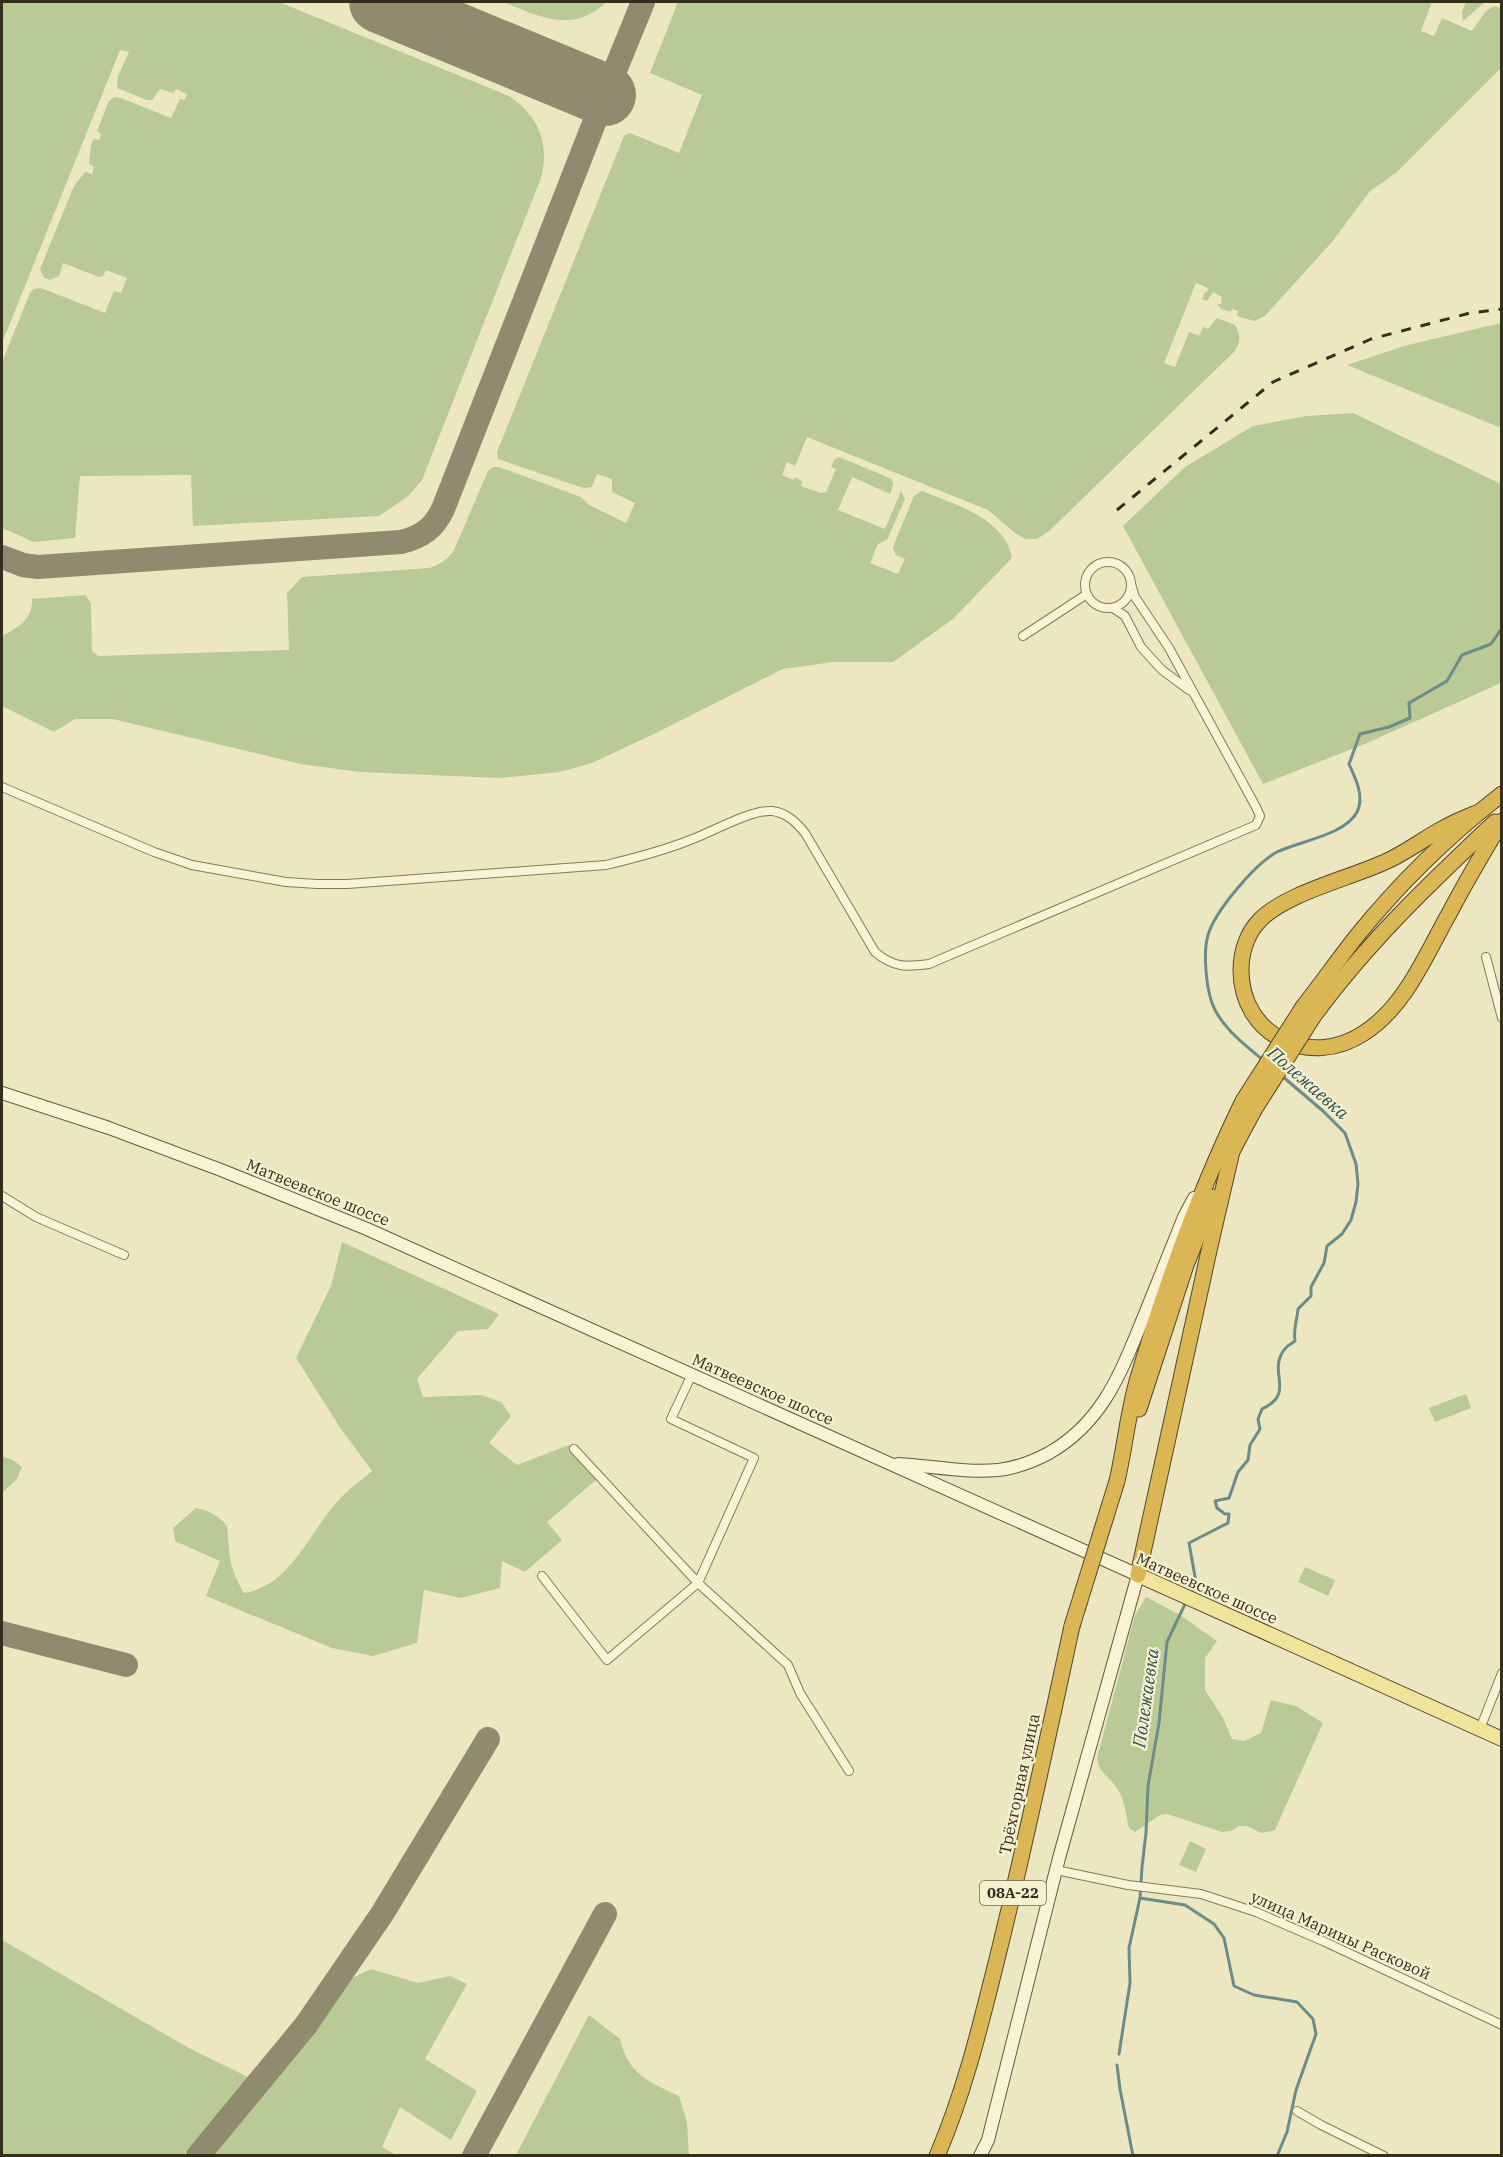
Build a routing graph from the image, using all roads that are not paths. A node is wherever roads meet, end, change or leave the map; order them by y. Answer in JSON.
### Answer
{"nodes":[{"id":1,"x":1131,"y":584,"type":"junction"},
{"id":2,"x":1087,"y":594,"type":"junction"},
{"id":3,"x":1113,"y":608,"type":"junction"},
{"id":4,"x":1023,"y":636,"type":"dead end"},
{"id":5,"x":1194,"y":694,"type":"junction"},
{"id":6,"x":2,"y":787,"type":"edge"},
{"id":7,"x":1502,"y":794,"type":"edge"},
{"id":8,"x":1479,"y":812,"type":"junction"},
{"id":9,"x":1502,"y":818,"type":"edge"},
{"id":10,"x":1486,"y":957,"type":"dead end"},
{"id":11,"x":1308,"y":1012,"type":"junction"},
{"id":12,"x":1502,"y":1018,"type":"edge"},
{"id":13,"x":2,"y":1093,"type":"edge"},
{"id":14,"x":1228,"y":1145,"type":"junction"},
{"id":15,"x":2,"y":1197,"type":"edge"},
{"id":16,"x":124,"y":1255,"type":"dead end"},
{"id":17,"x":692,"y":1374,"type":"junction"},
{"id":18,"x":574,"y":1449,"type":"dead end"},
{"id":19,"x":888,"y":1463,"type":"junction"},
{"id":20,"x":1138,"y":1575,"type":"junction"},
{"id":21,"x":542,"y":1576,"type":"dead end"},
{"id":22,"x":698,"y":1583,"type":"junction"},
{"id":23,"x":1502,"y":1673,"type":"edge"},
{"id":24,"x":1480,"y":1729,"type":"junction"},
{"id":25,"x":1502,"y":1739,"type":"edge"},
{"id":26,"x":849,"y":1771,"type":"dead end"},
{"id":27,"x":1056,"y":1870,"type":"junction"},
{"id":28,"x":1502,"y":2025,"type":"edge"},
{"id":29,"x":1297,"y":2111,"type":"dead end"},
{"id":30,"x":937,"y":2156,"type":"edge"},
{"id":31,"x":980,"y":2156,"type":"edge"},
{"id":32,"x":1384,"y":2156,"type":"edge"}],
"edges":[{"from":1,"to":2,"type":"street"},
{"from":1,"to":3,"type":"street"},
{"from":1,"to":5,"type":"street"},
{"from":2,"to":3,"type":"street"},
{"from":2,"to":4,"type":"street"},
{"from":3,"to":5,"type":"street"},
{"from":5,"to":6,"type":"street"},
{"from":7,"to":8,"type":"highway"},
{"from":8,"to":9,"type":"highway"},
{"from":8,"to":11,"type":"highway"},
{"from":9,"to":11,"type":"highway"},
{"from":10,"to":12,"type":"street"},
{"from":11,"to":14,"type":"highway","bridge":true},
{"from":13,"to":17,"type":"main road","name":"Матвеевское шоссе"},
{"from":14,"to":19,"type":"main road"},
{"from":14,"to":20,"type":"highway"},
{"from":14,"to":30,"type":"highway","name":"Трёхгорная улица","number":"08А-22","bridge":true},
{"from":15,"to":16,"type":"street"},
{"from":17,"to":19,"type":"main road","name":"Матвеевское шоссе"},
{"from":17,"to":22,"type":"street"},
{"from":18,"to":22,"type":"street"},
{"from":19,"to":20,"type":"main road","name":"Матвеевское шоссе"},
{"from":20,"to":24,"type":"main road","name":"Матвеевское шоссе"},
{"from":20,"to":27,"type":"main road"},
{"from":21,"to":22,"type":"street"},
{"from":22,"to":26,"type":"street"},
{"from":23,"to":24,"type":"street"},
{"from":24,"to":25,"type":"main road","name":"Матвеевское шоссе"},
{"from":27,"to":28,"type":"street","name":"улица Марины Расковой"},
{"from":27,"to":31,"type":"main road"},
{"from":29,"to":32,"type":"street"}]}
